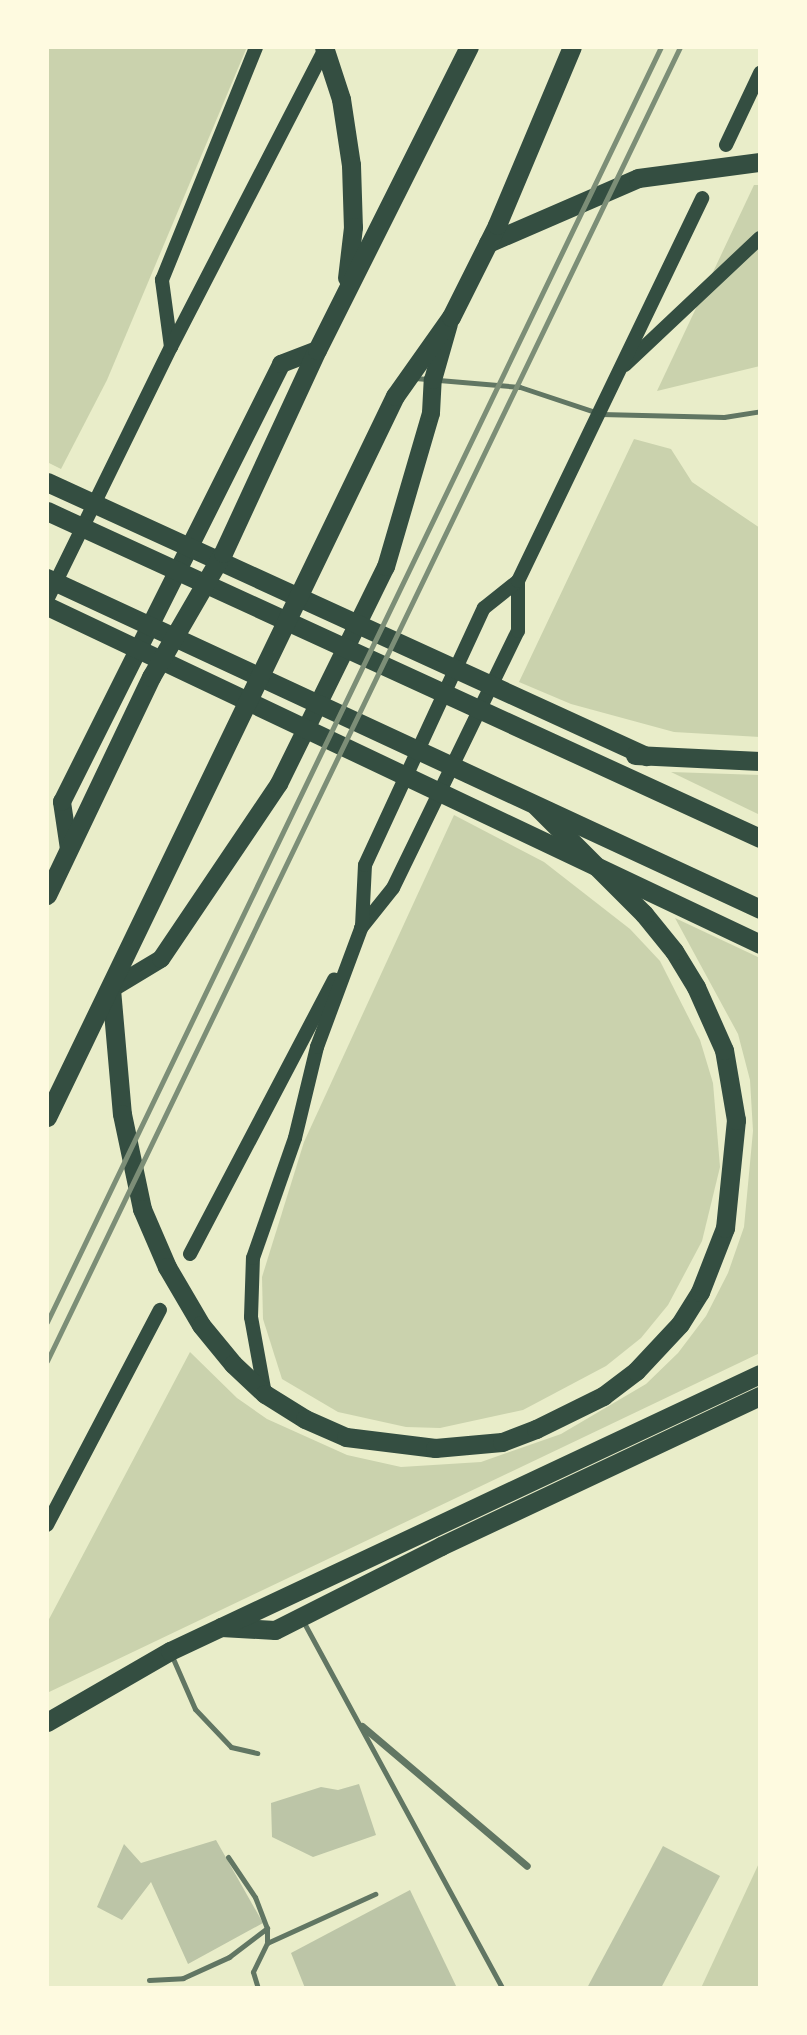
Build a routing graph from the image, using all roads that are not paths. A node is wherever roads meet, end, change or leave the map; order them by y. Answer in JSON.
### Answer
{"nodes":[{"id":1,"x":256,"y":47,"type":"edge"},
{"id":2,"x":325,"y":47,"type":"edge"},
{"id":3,"x":468,"y":47,"type":"edge"},
{"id":4,"x":572,"y":47,"type":"edge"},
{"id":5,"x":760,"y":73,"type":"edge"},
{"id":6,"x":726,"y":145,"type":"dead end"},
{"id":7,"x":760,"y":162,"type":"edge"},
{"id":8,"x":702,"y":198,"type":"dead end"},
{"id":9,"x":760,"y":238,"type":"edge"},
{"id":10,"x":488,"y":243,"type":"junction"},
{"id":11,"x":345,"y":293,"type":"junction"},
{"id":12,"x":451,"y":317,"type":"junction"},
{"id":13,"x":171,"y":347,"type":"junction"},
{"id":14,"x":317,"y":350,"type":"junction"},
{"id":15,"x":618,"y":371,"type":"junction"},
{"id":16,"x":409,"y":377,"type":"junction"},
{"id":17,"x":433,"y":380,"type":"junction"},
{"id":18,"x":760,"y":411,"type":"edge"},
{"id":19,"x":601,"y":414,"type":"junction"},
{"id":20,"x":47,"y":482,"type":"edge"},
{"id":21,"x":47,"y":511,"type":"edge"},
{"id":22,"x":47,"y":578,"type":"edge"},
{"id":23,"x":518,"y":581,"type":"junction"},
{"id":24,"x":47,"y":600,"type":"edge"},
{"id":25,"x":47,"y":607,"type":"edge"},
{"id":26,"x":564,"y":748,"type":"junction"},
{"id":27,"x":646,"y":756,"type":"junction"},
{"id":28,"x":760,"y":761,"type":"edge"},
{"id":29,"x":536,"y":806,"type":"junction"},
{"id":30,"x":760,"y":838,"type":"edge"},
{"id":31,"x":69,"y":849,"type":"junction"},
{"id":32,"x":596,"y":866,"type":"junction"},
{"id":33,"x":47,"y":895,"type":"edge"},
{"id":34,"x":760,"y":909,"type":"edge"},
{"id":35,"x":362,"y":926,"type":"junction"},
{"id":36,"x":760,"y":944,"type":"edge"},
{"id":37,"x":111,"y":989,"type":"junction"},
{"id":38,"x":47,"y":1117,"type":"edge"},
{"id":39,"x":190,"y":1254,"type":"dead end"},
{"id":40,"x":160,"y":1310,"type":"dead end"},
{"id":41,"x":760,"y":1374,"type":"edge"},
{"id":42,"x":265,"y":1394,"type":"junction"},
{"id":43,"x":760,"y":1396,"type":"edge"},
{"id":44,"x":47,"y":1524,"type":"edge"},
{"id":45,"x":301,"y":1618,"type":"junction"},
{"id":46,"x":220,"y":1627,"type":"junction"},
{"id":47,"x":170,"y":1651,"type":"junction"},
{"id":48,"x":55,"y":1717,"type":"edge"},
{"id":49,"x":362,"y":1726,"type":"junction"},
{"id":50,"x":47,"y":1727,"type":"edge"},
{"id":51,"x":257,"y":1753,"type":"dead end"},
{"id":52,"x":228,"y":1857,"type":"dead end"},
{"id":53,"x":527,"y":1866,"type":"dead end"},
{"id":54,"x":375,"y":1894,"type":"dead end"},
{"id":55,"x":267,"y":1928,"type":"junction"},
{"id":56,"x":267,"y":1944,"type":"junction"},
{"id":57,"x":149,"y":1980,"type":"dead end"},
{"id":58,"x":258,"y":1988,"type":"edge"},
{"id":59,"x":502,"y":1988,"type":"edge"}],
"edges":[{"from":1,"to":13,"type":"main road"},
{"from":2,"to":11,"type":"highway"},
{"from":2,"to":13,"type":"main road"},
{"from":3,"to":11,"type":"highway"},
{"from":4,"to":10,"type":"highway"},
{"from":5,"to":6,"type":"main road"},
{"from":7,"to":10,"type":"highway"},
{"from":8,"to":15,"type":"main road"},
{"from":9,"to":15,"type":"main road"},
{"from":10,"to":12,"type":"highway"},
{"from":11,"to":14,"type":"highway"},
{"from":12,"to":16,"type":"highway"},
{"from":12,"to":17,"type":"main road"},
{"from":13,"to":24,"type":"main road"},
{"from":14,"to":31,"type":"highway"},
{"from":14,"to":31,"type":"main road"},
{"from":15,"to":19,"type":"main road"},
{"from":16,"to":17,"type":"lane"},
{"from":16,"to":37,"type":"highway"},
{"from":17,"to":19,"type":"lane"},
{"from":17,"to":37,"type":"main road"},
{"from":18,"to":19,"type":"lane"},
{"from":19,"to":23,"type":"main road"},
{"from":20,"to":27,"type":"highway"},
{"from":21,"to":26,"type":"highway"},
{"from":22,"to":29,"type":"highway"},
{"from":23,"to":35,"type":"main road"},
{"from":23,"to":35,"type":"main road"},
{"from":25,"to":32,"type":"highway"},
{"from":26,"to":27,"type":"highway"},
{"from":26,"to":30,"type":"highway"},
{"from":27,"to":28,"type":"highway"},
{"from":29,"to":32,"type":"highway"},
{"from":29,"to":34,"type":"highway"},
{"from":31,"to":33,"type":"highway"},
{"from":32,"to":36,"type":"highway"},
{"from":32,"to":42,"type":"highway"},
{"from":35,"to":39,"type":"main road"},
{"from":35,"to":42,"type":"main road"},
{"from":37,"to":38,"type":"highway"},
{"from":37,"to":42,"type":"highway"},
{"from":40,"to":44,"type":"main road"},
{"from":41,"to":46,"type":"highway"},
{"from":43,"to":45,"type":"highway"},
{"from":45,"to":46,"type":"highway"},
{"from":45,"to":49,"type":"lane"},
{"from":46,"to":47,"type":"highway"},
{"from":47,"to":48,"type":"highway"},
{"from":47,"to":51,"type":"lane"},
{"from":48,"to":50,"type":"highway"},
{"from":49,"to":53,"type":"street"},
{"from":49,"to":59,"type":"lane"},
{"from":52,"to":55,"type":"lane"},
{"from":54,"to":56,"type":"lane"},
{"from":55,"to":56,"type":"lane"},
{"from":55,"to":57,"type":"lane"},
{"from":56,"to":58,"type":"lane"}]}
